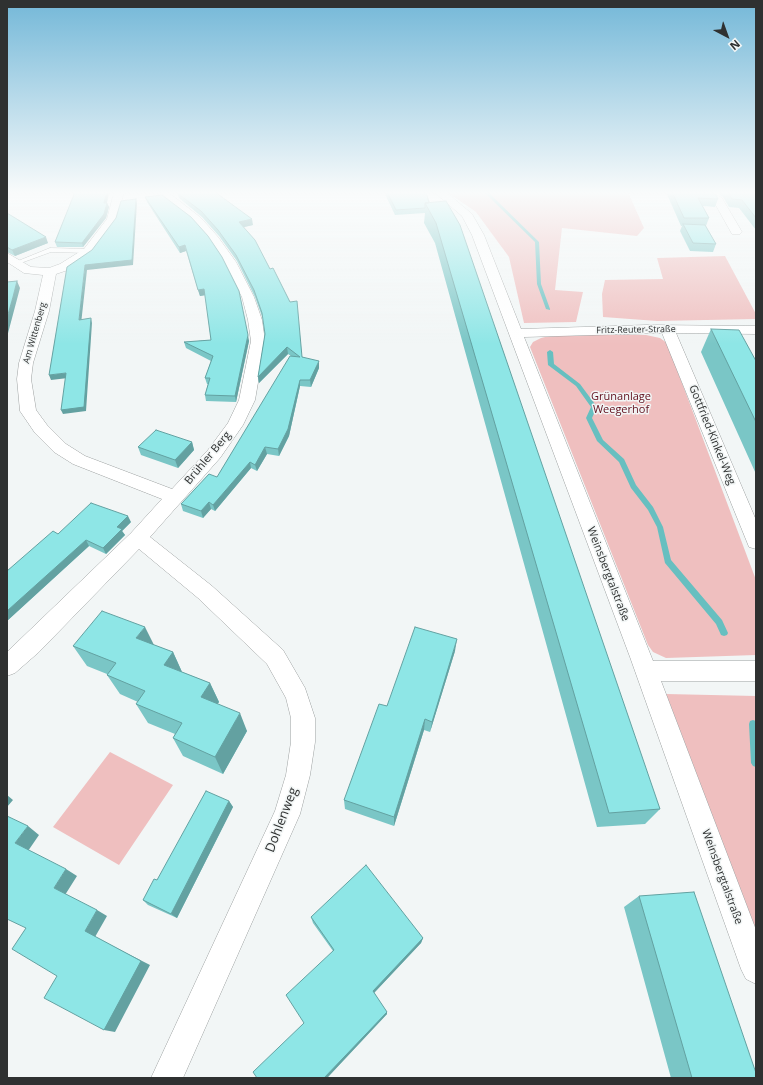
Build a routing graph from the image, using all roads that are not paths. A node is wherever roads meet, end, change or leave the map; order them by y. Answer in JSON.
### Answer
{"nodes":[{"id":1,"x":94,"y":243,"type":"edge"},
{"id":2,"x":215,"y":243,"type":"edge"},
{"id":3,"x":480,"y":243,"type":"edge"},
{"id":4,"x":88,"y":251,"type":"junction"},
{"id":5,"x":11,"y":260,"type":"edge"},
{"id":6,"x":50,"y":272,"type":"junction"},
{"id":7,"x":668,"y":330,"type":"junction"},
{"id":8,"x":756,"y":330,"type":"edge"},
{"id":9,"x":515,"y":333,"type":"junction"},
{"id":10,"x":174,"y":497,"type":"junction"},
{"id":11,"x":138,"y":538,"type":"junction"},
{"id":12,"x":756,"y":542,"type":"edge"},
{"id":13,"x":7,"y":666,"type":"edge"},
{"id":14,"x":646,"y":671,"type":"junction"},
{"id":15,"x":756,"y":671,"type":"edge"},
{"id":16,"x":756,"y":969,"type":"edge"},
{"id":17,"x":166,"y":1078,"type":"edge"}],
"edges":[{"from":1,"to":4,"type":"street"},
{"from":2,"to":10,"type":"street","name":"Brühler Berg"},
{"from":3,"to":9,"type":"street","name":"Weinsbergtalstraße"},
{"from":4,"to":5,"type":"lane"},
{"from":4,"to":6,"type":"street"},
{"from":5,"to":6,"type":"street"},
{"from":6,"to":10,"type":"street","name":"Am Wittenberg"},
{"from":7,"to":8,"type":"street","name":"Fritz-Reuter-Straße"},
{"from":7,"to":9,"type":"street","name":"Fritz-Reuter-Straße"},
{"from":7,"to":12,"type":"street","name":"Gottfried-Kinkel-Weg"},
{"from":9,"to":14,"type":"street","name":"Weinsbergtalstraße"},
{"from":10,"to":11,"type":"street","name":"Brühler Berg"},
{"from":11,"to":13,"type":"street","name":"Brühler Berg"},
{"from":11,"to":17,"type":"street","name":"Dohlenweg"},
{"from":14,"to":15,"type":"street"},
{"from":14,"to":16,"type":"street","name":"Weinsbergtalstraße"}]}
